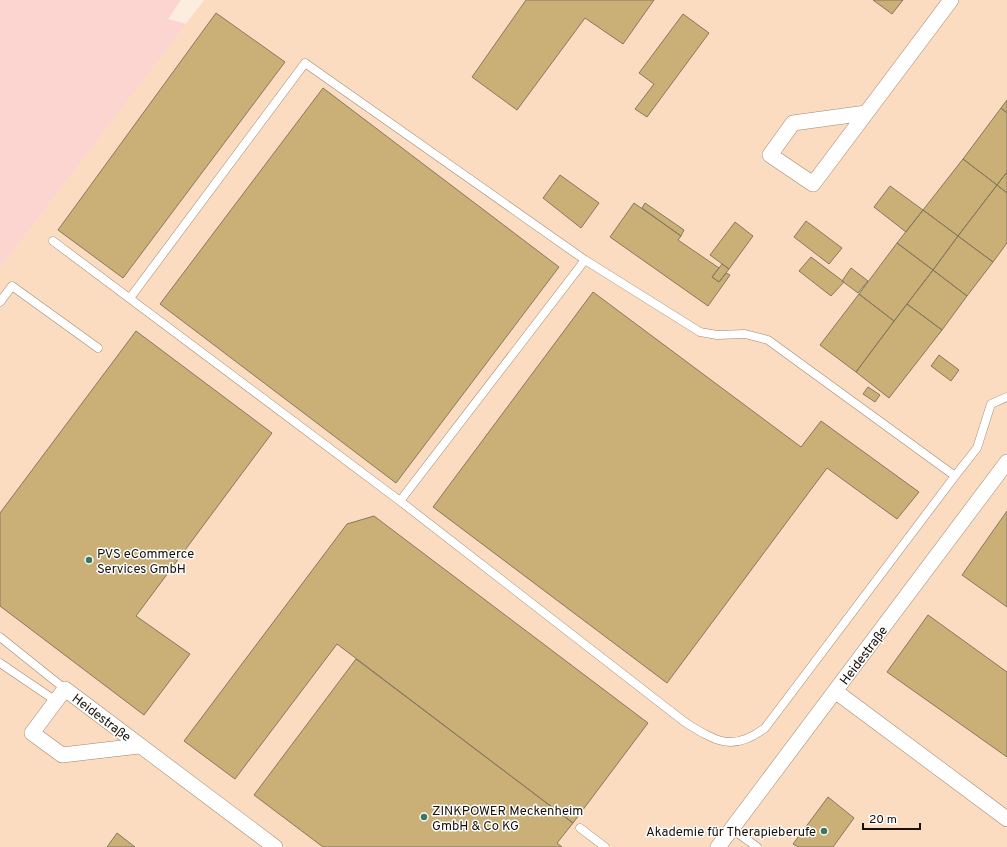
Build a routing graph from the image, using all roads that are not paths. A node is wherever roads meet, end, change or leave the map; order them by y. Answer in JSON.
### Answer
{"nodes":[{"id":1,"x":951,"y":0,"type":"edge"},
{"id":2,"x":866,"y":113,"type":"junction"},
{"id":3,"x":53,"y":241,"type":"dead end"},
{"id":4,"x":585,"y":260,"type":"junction"},
{"id":5,"x":130,"y":298,"type":"junction"},
{"id":6,"x":0,"y":302,"type":"edge"},
{"id":7,"x":98,"y":348,"type":"dead end"},
{"id":8,"x":1007,"y":397,"type":"edge"},
{"id":9,"x":1007,"y":462,"type":"edge"},
{"id":10,"x":956,"y":476,"type":"junction"},
{"id":11,"x":400,"y":501,"type":"junction"},
{"id":12,"x":0,"y":637,"type":"edge"},
{"id":13,"x":0,"y":663,"type":"edge"},
{"id":14,"x":65,"y":689,"type":"junction"},
{"id":15,"x":835,"y":691,"type":"junction"},
{"id":16,"x":56,"y":701,"type":"junction"},
{"id":17,"x":139,"y":746,"type":"junction"},
{"id":18,"x":1007,"y":819,"type":"edge"},
{"id":19,"x":580,"y":828,"type":"dead end"},
{"id":20,"x":732,"y":829,"type":"junction"},
{"id":21,"x":267,"y":845,"type":"edge"},
{"id":22,"x":605,"y":847,"type":"edge"},
{"id":23,"x":718,"y":847,"type":"edge"},
{"id":24,"x":757,"y":847,"type":"edge"}],
"edges":[{"from":1,"to":2,"type":"street"},
{"from":2,"to":2,"type":"street"},
{"from":3,"to":5,"type":"lane"},
{"from":4,"to":5,"type":"lane"},
{"from":4,"to":10,"type":"lane"},
{"from":4,"to":11,"type":"lane"},
{"from":5,"to":11,"type":"lane"},
{"from":6,"to":7,"type":"lane"},
{"from":8,"to":10,"type":"lane"},
{"from":9,"to":15,"type":"street","name":"Heidestraße"},
{"from":10,"to":11,"type":"lane"},
{"from":12,"to":14,"type":"lane"},
{"from":13,"to":16,"type":"lane"},
{"from":14,"to":16,"type":"street","name":"Heidestraße"},
{"from":14,"to":17,"type":"street","name":"Heidestraße"},
{"from":15,"to":18,"type":"street"},
{"from":15,"to":20,"type":"street","name":"Heidestraße"},
{"from":16,"to":17,"type":"street","name":"Heidestraße"},
{"from":17,"to":21,"type":"street","name":"Heidestraße"},
{"from":19,"to":22,"type":"lane"},
{"from":20,"to":23,"type":"street","name":"Heidestraße"},
{"from":20,"to":24,"type":"lane"}]}
